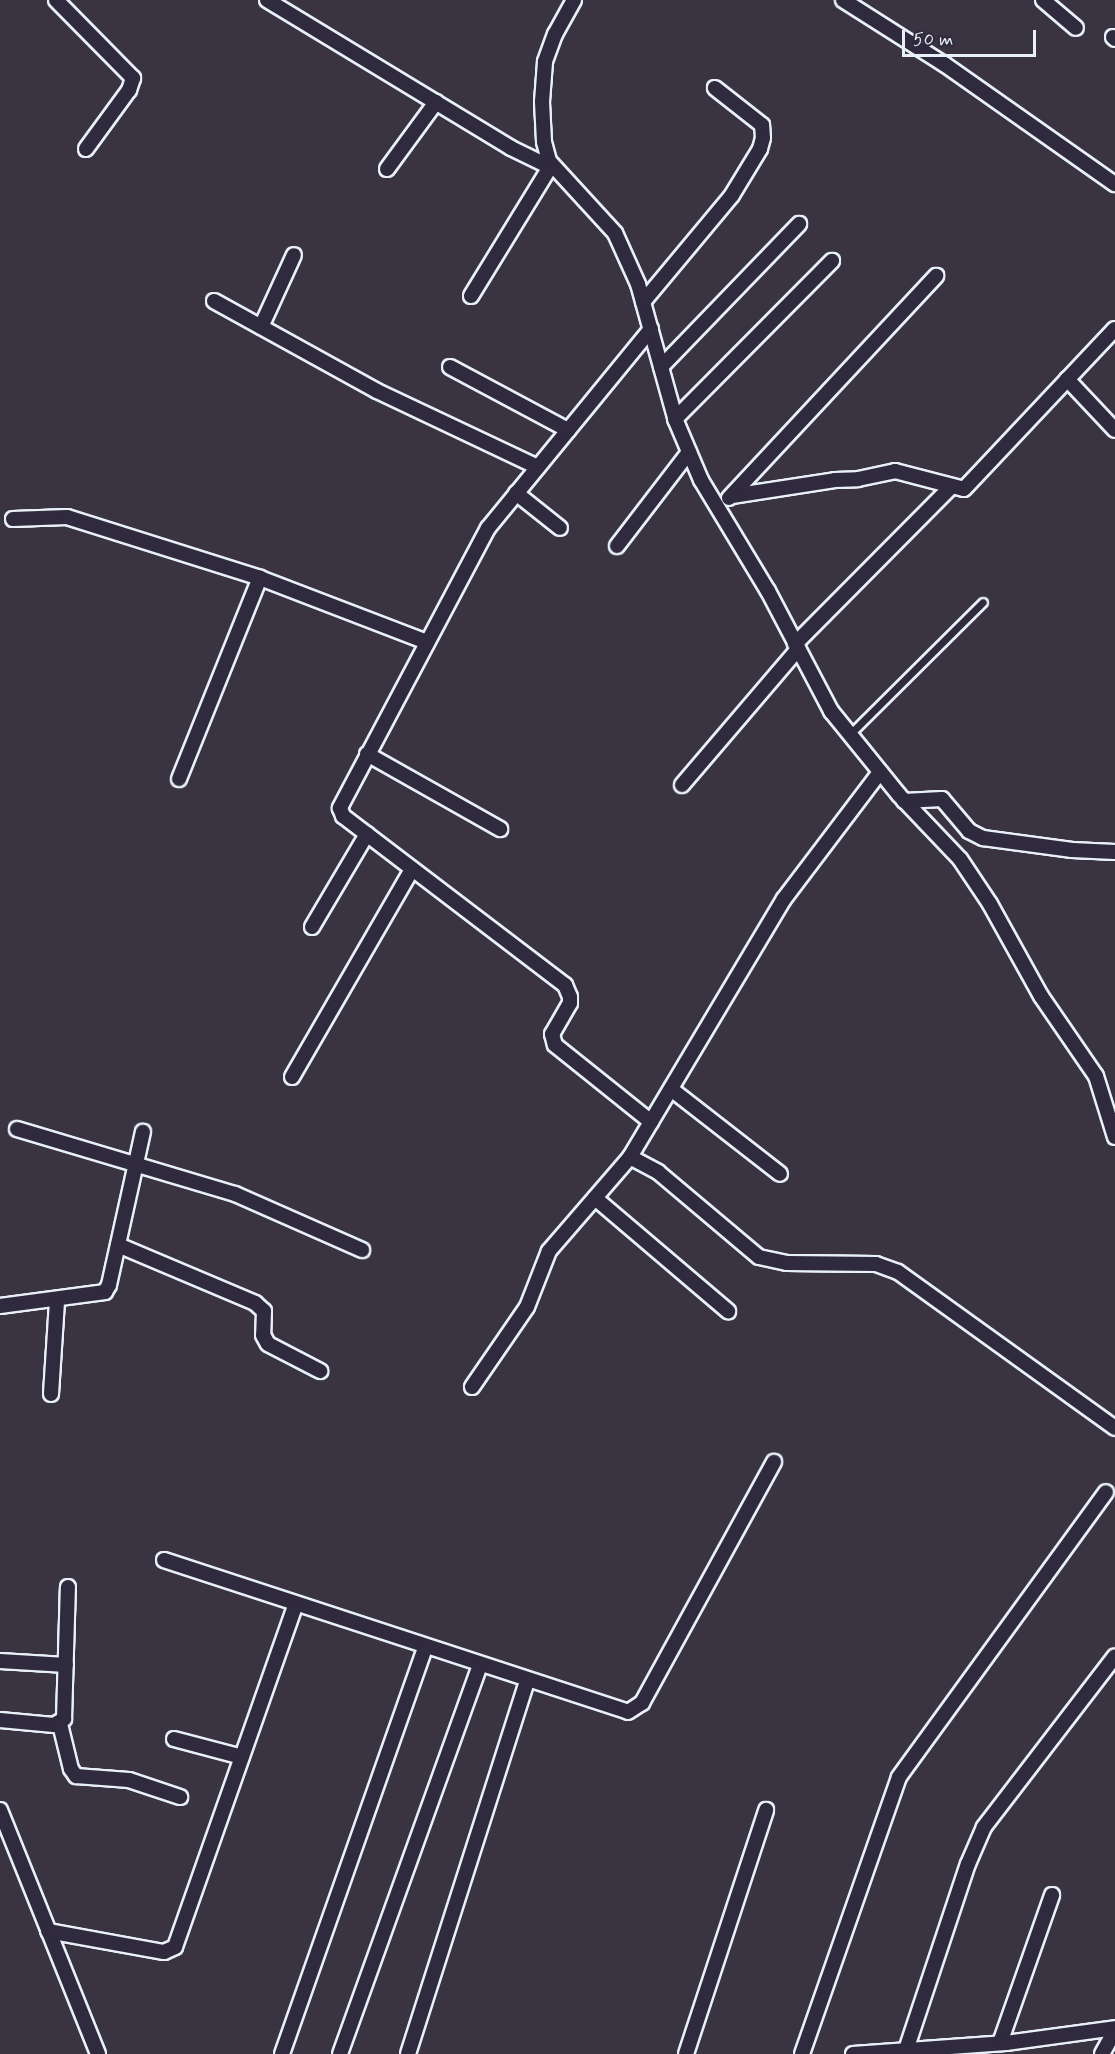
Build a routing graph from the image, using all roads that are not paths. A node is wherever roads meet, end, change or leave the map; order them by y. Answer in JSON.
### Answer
{"nodes":[{"id":1,"x":56,"y":0,"type":"edge"},
{"id":2,"x":267,"y":0,"type":"edge"},
{"id":3,"x":574,"y":0,"type":"edge"},
{"id":4,"x":843,"y":0,"type":"edge"},
{"id":5,"x":1043,"y":0,"type":"edge"},
{"id":6,"x":1076,"y":28,"type":"dead end"},
{"id":7,"x":715,"y":88,"type":"dead end"},
{"id":8,"x":436,"y":102,"type":"junction"},
{"id":9,"x":86,"y":149,"type":"dead end"},
{"id":10,"x":554,"y":169,"type":"junction"},
{"id":11,"x":387,"y":170,"type":"dead end"},
{"id":12,"x":1115,"y":184,"type":"edge"},
{"id":13,"x":799,"y":224,"type":"dead end"},
{"id":14,"x":294,"y":255,"type":"dead end"},
{"id":15,"x":832,"y":261,"type":"dead end"},
{"id":16,"x":936,"y":276,"type":"dead end"},
{"id":17,"x":471,"y":296,"type":"dead end"},
{"id":18,"x":214,"y":300,"type":"dead end"},
{"id":19,"x":643,"y":302,"type":"junction"},
{"id":20,"x":261,"y":327,"type":"junction"},
{"id":21,"x":651,"y":329,"type":"junction"},
{"id":22,"x":1115,"y":329,"type":"edge"},
{"id":23,"x":450,"y":367,"type":"dead end"},
{"id":24,"x":661,"y":367,"type":"junction"},
{"id":25,"x":1067,"y":379,"type":"junction"},
{"id":26,"x":675,"y":418,"type":"junction"},
{"id":27,"x":568,"y":430,"type":"junction"},
{"id":28,"x":1115,"y":430,"type":"edge"},
{"id":29,"x":689,"y":452,"type":"junction"},
{"id":30,"x":538,"y":467,"type":"junction"},
{"id":31,"x":951,"y":487,"type":"junction"},
{"id":32,"x":516,"y":493,"type":"junction"},
{"id":33,"x":732,"y":496,"type":"junction"},
{"id":34,"x":717,"y":507,"type":"junction"},
{"id":35,"x":13,"y":519,"type":"dead end"},
{"id":36,"x":560,"y":528,"type":"dead end"},
{"id":37,"x":617,"y":546,"type":"dead end"},
{"id":38,"x":260,"y":578,"type":"junction"},
{"id":39,"x":983,"y":602,"type":"dead end"},
{"id":40,"x":427,"y":642,"type":"junction"},
{"id":41,"x":797,"y":646,"type":"junction"},
{"id":42,"x":850,"y":734,"type":"junction"},
{"id":43,"x":367,"y":754,"type":"junction"},
{"id":44,"x":880,"y":772,"type":"junction"},
{"id":45,"x":179,"y":779,"type":"dead end"},
{"id":46,"x":682,"y":785,"type":"dead end"},
{"id":47,"x":904,"y":801,"type":"junction"},
{"id":48,"x":500,"y":829,"type":"dead end"},
{"id":49,"x":367,"y":834,"type":"junction"},
{"id":50,"x":1115,"y":852,"type":"edge"},
{"id":51,"x":412,"y":869,"type":"junction"},
{"id":52,"x":312,"y":927,"type":"dead end"},
{"id":53,"x":292,"y":1077,"type":"dead end"},
{"id":54,"x":671,"y":1089,"type":"junction"},
{"id":55,"x":651,"y":1122,"type":"junction"},
{"id":56,"x":17,"y":1129,"type":"dead end"},
{"id":57,"x":143,"y":1132,"type":"dead end"},
{"id":58,"x":1115,"y":1137,"type":"edge"},
{"id":59,"x":630,"y":1157,"type":"junction"},
{"id":60,"x":137,"y":1164,"type":"junction"},
{"id":61,"x":780,"y":1174,"type":"dead end"},
{"id":62,"x":595,"y":1198,"type":"junction"},
{"id":63,"x":118,"y":1245,"type":"junction"},
{"id":64,"x":362,"y":1250,"type":"dead end"},
{"id":65,"x":57,"y":1300,"type":"junction"},
{"id":66,"x":0,"y":1306,"type":"edge"},
{"id":67,"x":728,"y":1311,"type":"dead end"},
{"id":68,"x":320,"y":1371,"type":"dead end"},
{"id":69,"x":472,"y":1387,"type":"dead end"},
{"id":70,"x":51,"y":1394,"type":"dead end"},
{"id":71,"x":1115,"y":1428,"type":"edge"},
{"id":72,"x":774,"y":1462,"type":"dead end"},
{"id":73,"x":1106,"y":1492,"type":"dead end"},
{"id":74,"x":164,"y":1560,"type":"dead end"},
{"id":75,"x":68,"y":1587,"type":"dead end"},
{"id":76,"x":296,"y":1604,"type":"junction"},
{"id":77,"x":424,"y":1647,"type":"junction"},
{"id":78,"x":1115,"y":1656,"type":"edge"},
{"id":79,"x":0,"y":1661,"type":"edge"},
{"id":80,"x":66,"y":1665,"type":"junction"},
{"id":81,"x":480,"y":1665,"type":"junction"},
{"id":82,"x":527,"y":1680,"type":"junction"},
{"id":83,"x":0,"y":1720,"type":"edge"},
{"id":84,"x":60,"y":1724,"type":"junction"},
{"id":85,"x":174,"y":1739,"type":"dead end"},
{"id":86,"x":242,"y":1757,"type":"junction"},
{"id":87,"x":180,"y":1797,"type":"dead end"},
{"id":88,"x":0,"y":1809,"type":"edge"},
{"id":89,"x":766,"y":1810,"type":"dead end"},
{"id":90,"x":1052,"y":1895,"type":"dead end"},
{"id":91,"x":48,"y":1931,"type":"junction"},
{"id":92,"x":1115,"y":2029,"type":"edge"},
{"id":93,"x":1000,"y":2043,"type":"junction"},
{"id":94,"x":906,"y":2050,"type":"junction"},
{"id":95,"x":98,"y":2054,"type":"edge"},
{"id":96,"x":282,"y":2054,"type":"edge"},
{"id":97,"x":340,"y":2054,"type":"edge"},
{"id":98,"x":408,"y":2054,"type":"edge"},
{"id":99,"x":686,"y":2054,"type":"edge"},
{"id":100,"x":802,"y":2054,"type":"edge"},
{"id":101,"x":853,"y":2054,"type":"edge"},
{"id":102,"x":1102,"y":2054,"type":"edge"}],
"edges":[{"from":1,"to":9,"type":"street"},
{"from":2,"to":8,"type":"street"},
{"from":3,"to":10,"type":"street"},
{"from":4,"to":12,"type":"street"},
{"from":5,"to":6,"type":"street"},
{"from":7,"to":19,"type":"street"},
{"from":8,"to":10,"type":"street"},
{"from":8,"to":11,"type":"street"},
{"from":10,"to":17,"type":"street"},
{"from":10,"to":19,"type":"street"},
{"from":13,"to":24,"type":"street"},
{"from":14,"to":20,"type":"street"},
{"from":15,"to":26,"type":"street"},
{"from":16,"to":33,"type":"street"},
{"from":18,"to":20,"type":"street"},
{"from":19,"to":21,"type":"street"},
{"from":20,"to":30,"type":"street"},
{"from":21,"to":24,"type":"street"},
{"from":21,"to":27,"type":"street"},
{"from":22,"to":25,"type":"street"},
{"from":23,"to":27,"type":"street"},
{"from":24,"to":26,"type":"street"},
{"from":25,"to":28,"type":"street"},
{"from":25,"to":31,"type":"street"},
{"from":26,"to":29,"type":"street"},
{"from":27,"to":30,"type":"street"},
{"from":29,"to":34,"type":"street"},
{"from":29,"to":37,"type":"street"},
{"from":30,"to":32,"type":"street"},
{"from":31,"to":33,"type":"street"},
{"from":31,"to":41,"type":"street"},
{"from":32,"to":36,"type":"street"},
{"from":32,"to":40,"type":"street"},
{"from":33,"to":34,"type":"street"},
{"from":34,"to":41,"type":"street"},
{"from":35,"to":38,"type":"street"},
{"from":38,"to":40,"type":"street"},
{"from":38,"to":45,"type":"street"},
{"from":39,"to":42,"type":"lane"},
{"from":40,"to":43,"type":"street"},
{"from":41,"to":42,"type":"street"},
{"from":41,"to":46,"type":"street"},
{"from":42,"to":44,"type":"street"},
{"from":43,"to":48,"type":"street"},
{"from":43,"to":49,"type":"street"},
{"from":44,"to":47,"type":"street"},
{"from":44,"to":54,"type":"street"},
{"from":47,"to":50,"type":"street"},
{"from":47,"to":58,"type":"street"},
{"from":49,"to":51,"type":"street"},
{"from":49,"to":52,"type":"street"},
{"from":51,"to":53,"type":"street"},
{"from":51,"to":55,"type":"street"},
{"from":54,"to":55,"type":"street"},
{"from":54,"to":61,"type":"street"},
{"from":55,"to":59,"type":"street"},
{"from":56,"to":60,"type":"street"},
{"from":57,"to":60,"type":"street"},
{"from":59,"to":62,"type":"street"},
{"from":59,"to":71,"type":"street"},
{"from":60,"to":63,"type":"street"},
{"from":60,"to":64,"type":"street"},
{"from":62,"to":67,"type":"street"},
{"from":62,"to":69,"type":"street"},
{"from":63,"to":65,"type":"street"},
{"from":63,"to":68,"type":"street"},
{"from":65,"to":66,"type":"street"},
{"from":65,"to":70,"type":"street"},
{"from":72,"to":82,"type":"street"},
{"from":73,"to":100,"type":"street"},
{"from":74,"to":76,"type":"street"},
{"from":75,"to":80,"type":"street"},
{"from":76,"to":77,"type":"street"},
{"from":76,"to":86,"type":"street"},
{"from":77,"to":81,"type":"street"},
{"from":77,"to":96,"type":"street"},
{"from":78,"to":94,"type":"street"},
{"from":79,"to":80,"type":"street"},
{"from":80,"to":84,"type":"street"},
{"from":81,"to":82,"type":"street"},
{"from":81,"to":97,"type":"street"},
{"from":82,"to":98,"type":"street"},
{"from":83,"to":84,"type":"street"},
{"from":84,"to":87,"type":"street"},
{"from":85,"to":86,"type":"street"},
{"from":86,"to":91,"type":"street"},
{"from":88,"to":91,"type":"street"},
{"from":89,"to":99,"type":"street"},
{"from":90,"to":93,"type":"street"},
{"from":91,"to":95,"type":"street"},
{"from":92,"to":93,"type":"street"},
{"from":92,"to":102,"type":"street"},
{"from":93,"to":94,"type":"street"},
{"from":94,"to":101,"type":"street"}]}
